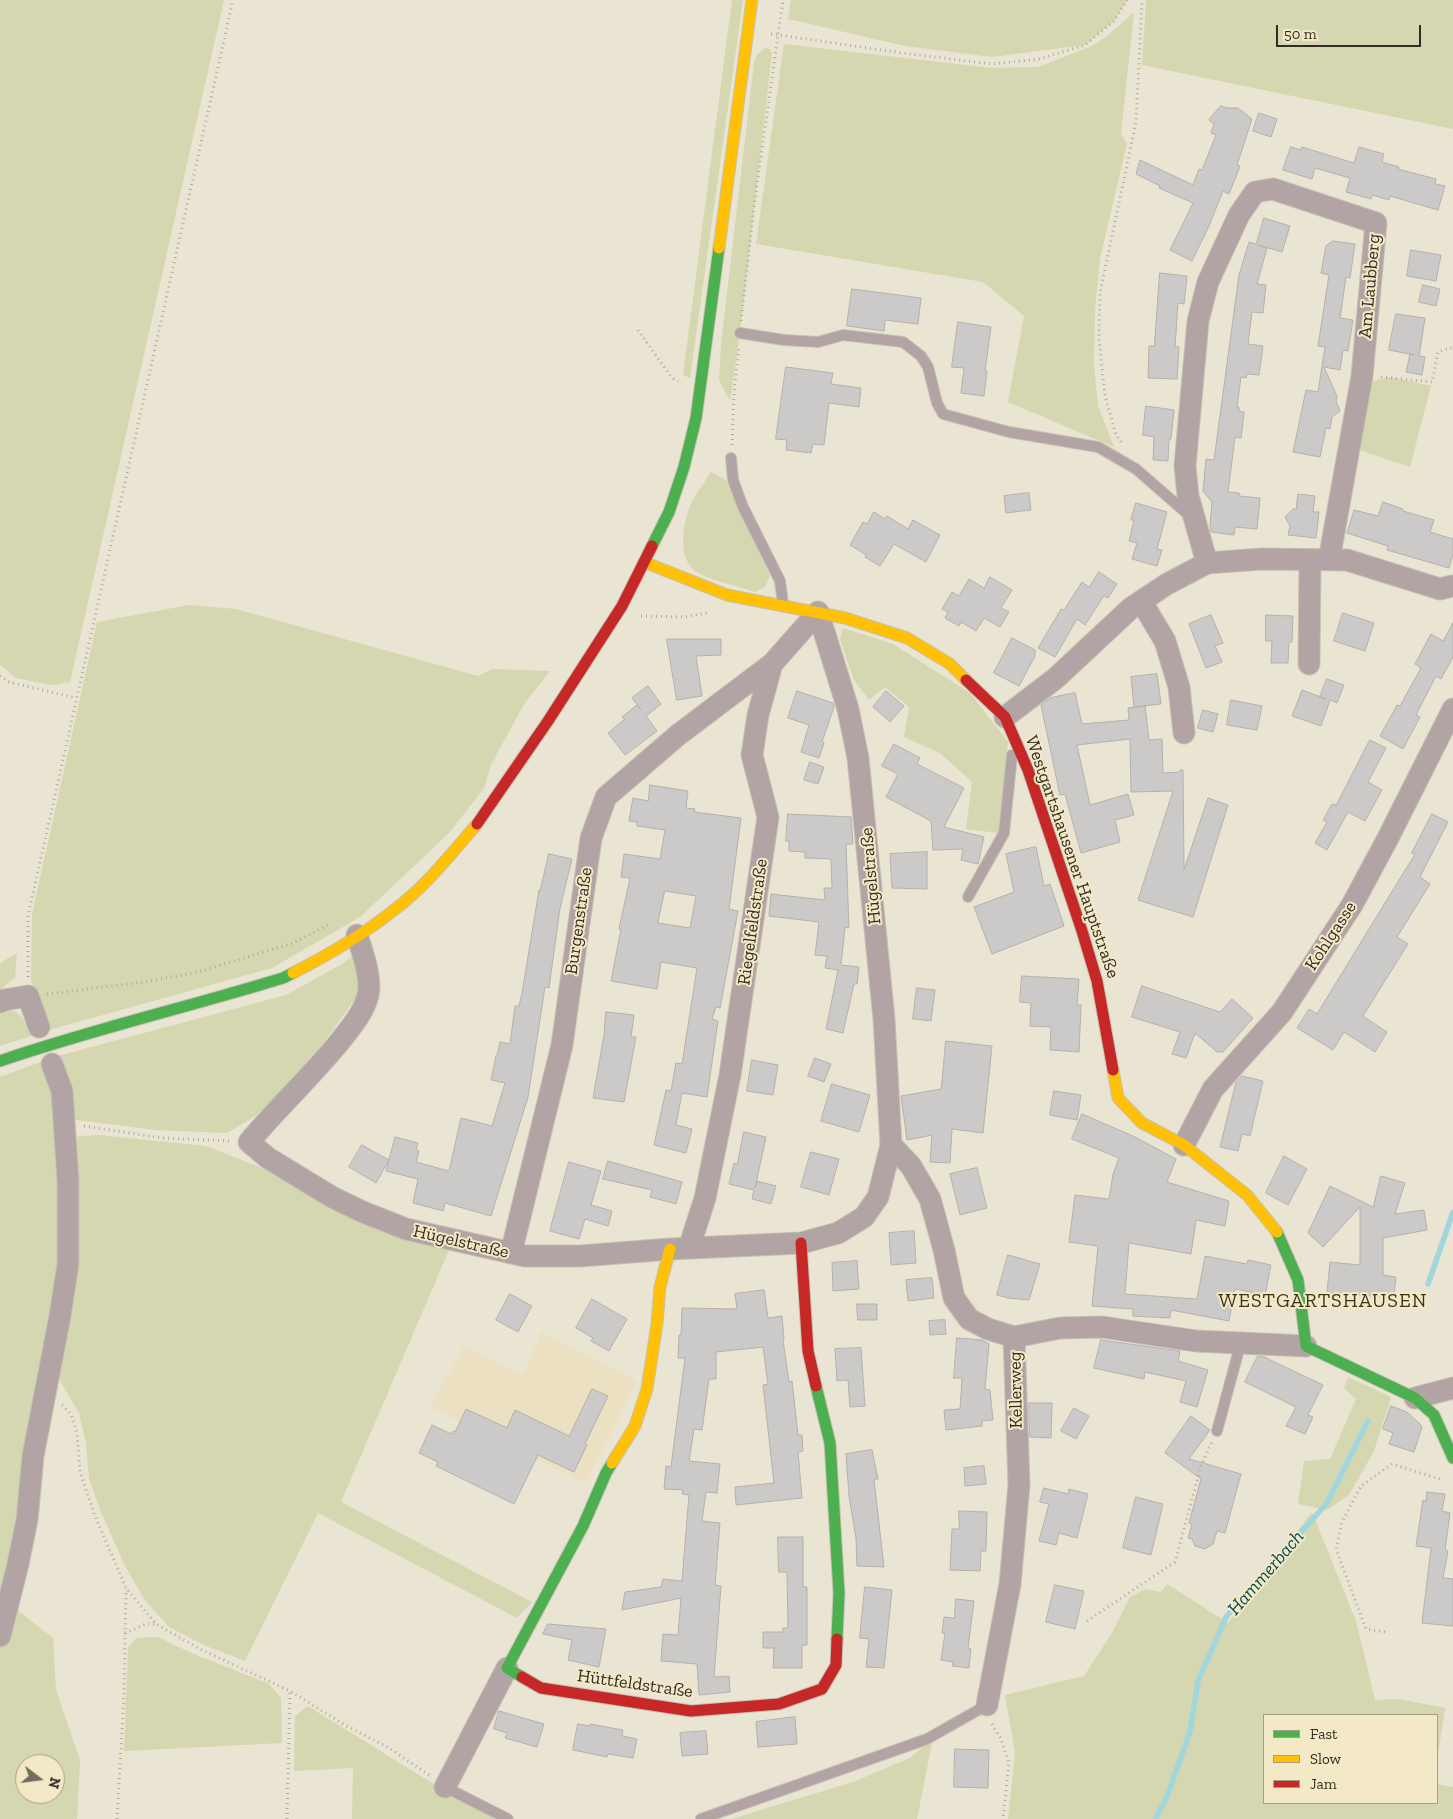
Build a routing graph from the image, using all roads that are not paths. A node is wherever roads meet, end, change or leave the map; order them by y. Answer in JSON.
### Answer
{"nodes":[{"id":1,"x":752,"y":0,"type":"edge"},
{"id":2,"x":740,"y":333,"type":"road end"},
{"id":3,"x":731,"y":458,"type":"road end"},
{"id":4,"x":1196,"y":522,"type":"junction"},
{"id":5,"x":1320,"y":560,"type":"junction"},
{"id":6,"x":644,"y":562,"type":"junction"},
{"id":7,"x":1207,"y":563,"type":"junction"},
{"id":8,"x":1453,"y":586,"type":"edge"},
{"id":9,"x":1141,"y":601,"type":"junction"},
{"id":10,"x":783,"y":605,"type":"junction"},
{"id":11,"x":818,"y":612,"type":"junction"},
{"id":12,"x":772,"y":664,"type":"junction"},
{"id":13,"x":1309,"y":664,"type":"dead end"},
{"id":14,"x":1453,"y":709,"type":"edge"},
{"id":15,"x":1005,"y":717,"type":"junction"},
{"id":16,"x":1184,"y":734,"type":"dead end"},
{"id":17,"x":1014,"y":736,"type":"junction"},
{"id":18,"x":968,"y":897,"type":"dead end"},
{"id":19,"x":358,"y":935,"type":"junction"},
{"id":20,"x":0,"y":1002,"type":"edge"},
{"id":21,"x":39,"y":1027,"type":"dead end"},
{"id":22,"x":0,"y":1061,"type":"edge"},
{"id":23,"x":52,"y":1064,"type":"dead end"},
{"id":24,"x":891,"y":1145,"type":"junction"},
{"id":25,"x":1184,"y":1145,"type":"junction"},
{"id":26,"x":801,"y":1244,"type":"junction"},
{"id":27,"x":679,"y":1249,"type":"junction"},
{"id":28,"x":511,"y":1254,"type":"junction"},
{"id":29,"x":1014,"y":1337,"type":"junction"},
{"id":30,"x":1241,"y":1342,"type":"junction"},
{"id":31,"x":1306,"y":1346,"type":"junction"},
{"id":32,"x":1453,"y":1388,"type":"edge"},
{"id":33,"x":1415,"y":1398,"type":"junction"},
{"id":34,"x":1217,"y":1431,"type":"road end"},
{"id":35,"x":1453,"y":1458,"type":"edge"},
{"id":36,"x":0,"y":1636,"type":"edge"},
{"id":37,"x":508,"y":1668,"type":"junction"},
{"id":38,"x":987,"y":1705,"type":"joint"},
{"id":39,"x":445,"y":1786,"type":"joint"},
{"id":40,"x":508,"y":1819,"type":"edge"},
{"id":41,"x":701,"y":1819,"type":"edge"}],
"edges":[{"from":1,"to":6,"type":"street"},
{"from":2,"to":4,"type":"lane"},
{"from":3,"to":10,"type":"lane"},
{"from":4,"to":5,"type":"street","name":"Am Laubberg"},
{"from":4,"to":7,"type":"street","name":"Am Laubberg"},
{"from":5,"to":7,"type":"street"},
{"from":5,"to":8,"type":"street"},
{"from":5,"to":13,"type":"street","name":"Am Laubberg"},
{"from":6,"to":10,"type":"street","name":"Westgartshausener Hauptstraße"},
{"from":6,"to":19,"type":"street"},
{"from":7,"to":9,"type":"street"},
{"from":9,"to":15,"type":"street"},
{"from":9,"to":16,"type":"street"},
{"from":10,"to":11,"type":"street","name":"Westgartshausener Hauptstraße"},
{"from":11,"to":12,"type":"street","name":"Riegelfeldstraße"},
{"from":11,"to":15,"type":"street","name":"Westgartshausener Hauptstraße"},
{"from":11,"to":24,"type":"street","name":"Hügelstraße"},
{"from":12,"to":27,"type":"street","name":"Riegelfeldstraße"},
{"from":12,"to":28,"type":"street","name":"Burgenstraße"},
{"from":14,"to":25,"type":"street","name":"Kohlgasse"},
{"from":15,"to":17,"type":"street","name":"Westgartshausener Hauptstraße"},
{"from":17,"to":18,"type":"lane"},
{"from":17,"to":25,"type":"street","name":"Westgartshausener Hauptstraße"},
{"from":19,"to":22,"type":"street"},
{"from":19,"to":28,"type":"street","name":"Hügelstraße"},
{"from":20,"to":21,"type":"street"},
{"from":23,"to":36,"type":"street"},
{"from":24,"to":26,"type":"street","name":"Hügelstraße"},
{"from":24,"to":29,"type":"street"},
{"from":25,"to":31,"type":"street","name":"Westgartshausener Hauptstraße"},
{"from":26,"to":27,"type":"street","name":"Hügelstraße"},
{"from":26,"to":37,"type":"street","name":"Hüttfeldstraße"},
{"from":27,"to":28,"type":"street","name":"Hügelstraße"},
{"from":27,"to":37,"type":"street"},
{"from":29,"to":30,"type":"street","name":"Kellerweg"},
{"from":29,"to":38,"type":"street","name":"Kellerweg"},
{"from":30,"to":31,"type":"street","name":"Kellerweg"},
{"from":30,"to":34,"type":"lane"},
{"from":31,"to":33,"type":"street"},
{"from":32,"to":33,"type":"street"},
{"from":33,"to":35,"type":"street"},
{"from":37,"to":39,"type":"street"},
{"from":38,"to":41,"type":"lane"},
{"from":39,"to":40,"type":"lane"}]}
